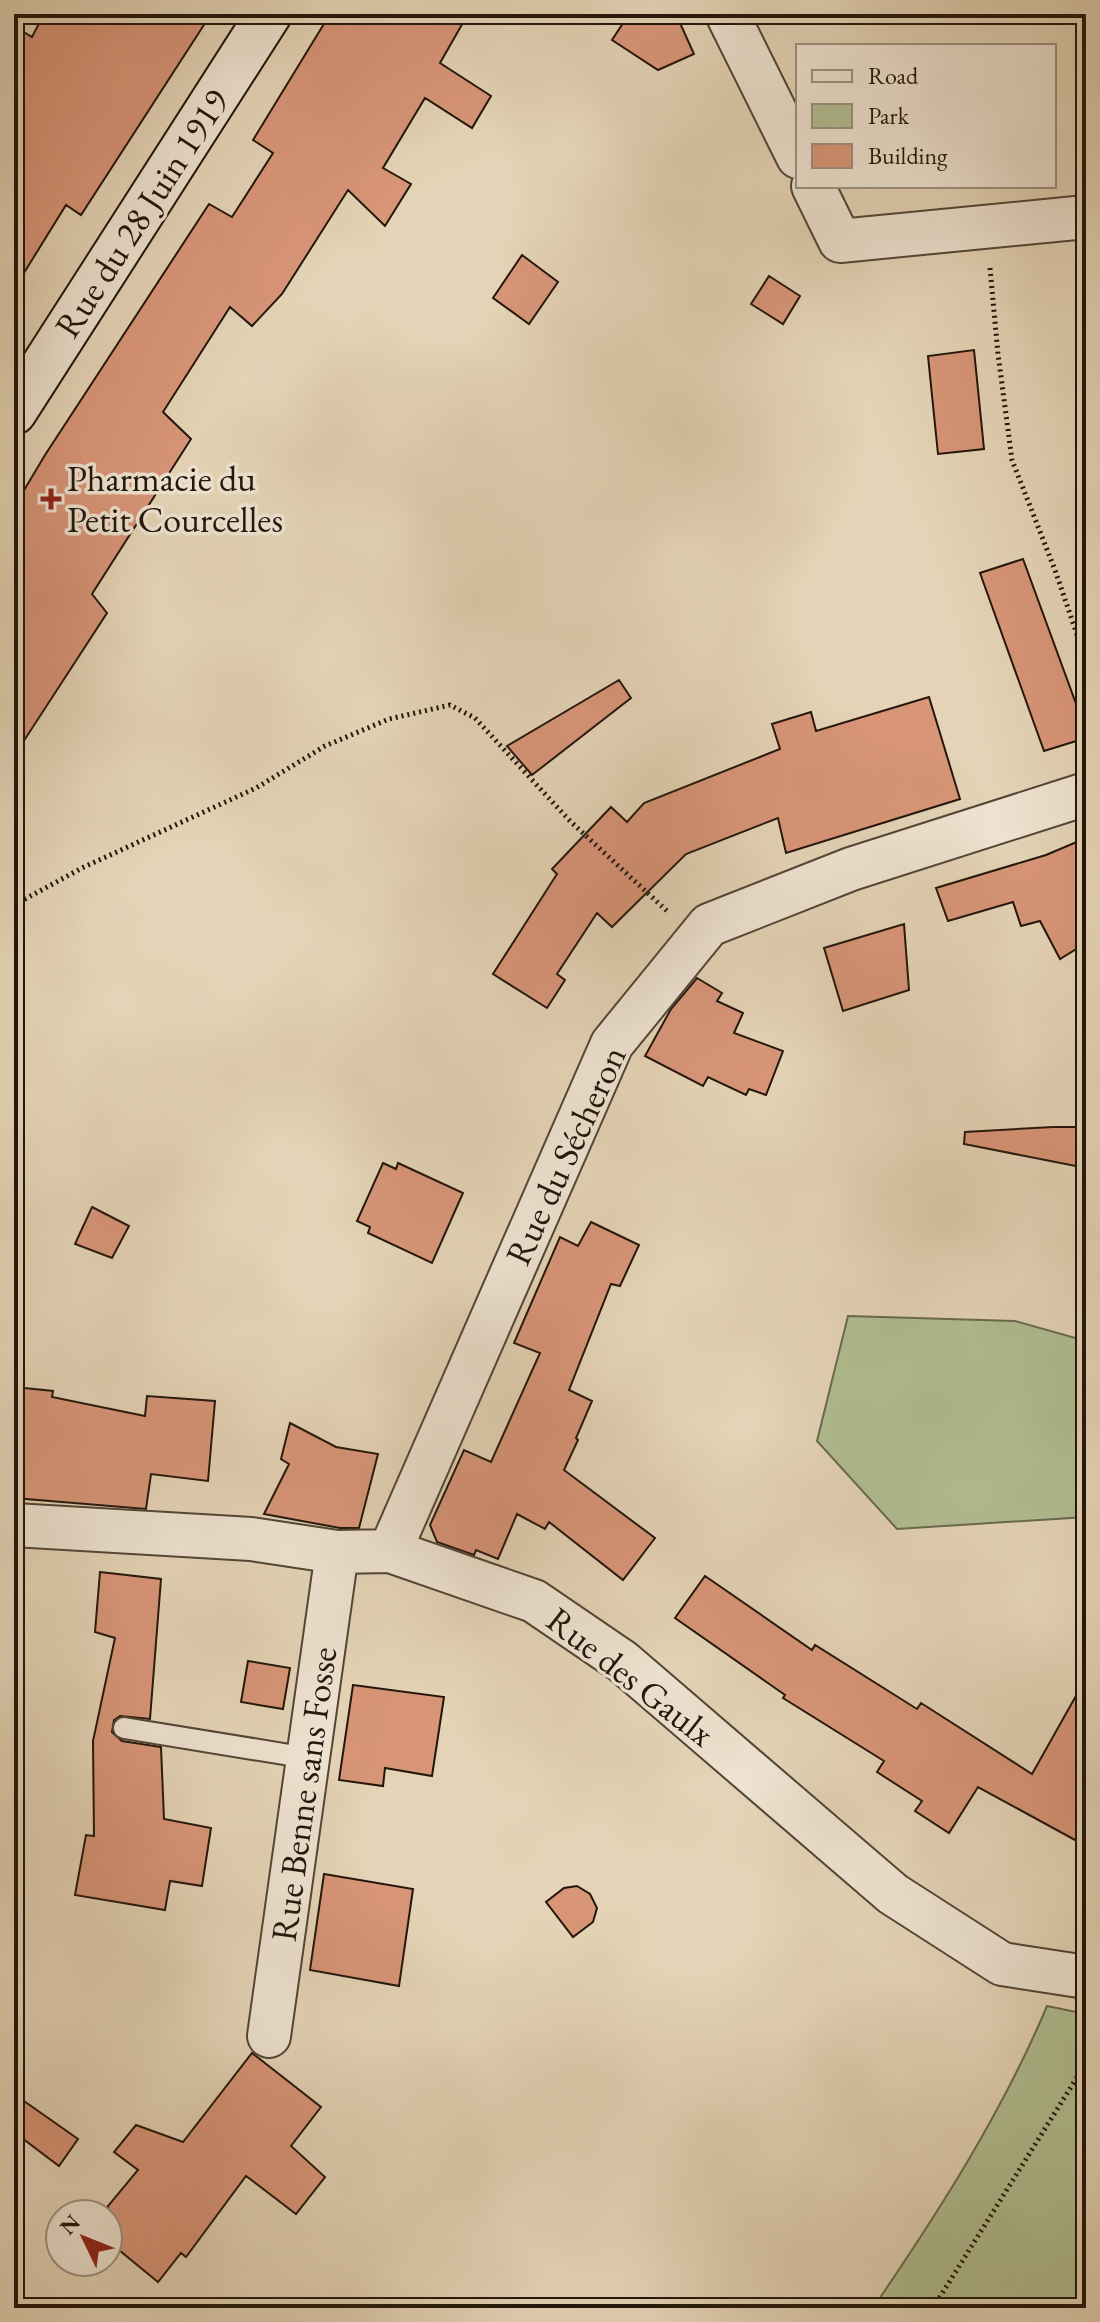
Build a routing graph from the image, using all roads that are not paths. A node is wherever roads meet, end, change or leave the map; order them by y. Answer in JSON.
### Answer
{"nodes":[{"id":1,"x":269,"y":14,"type":"edge"},
{"id":2,"x":727,"y":14,"type":"edge"},
{"id":3,"x":796,"y":153,"type":"edge"},
{"id":4,"x":814,"y":188,"type":"edge"},
{"id":5,"x":1086,"y":217,"type":"edge"},
{"id":6,"x":14,"y":412,"type":"edge"},
{"id":7,"x":1086,"y":794,"type":"edge"},
{"id":8,"x":14,"y":1525,"type":"edge"},
{"id":9,"x":390,"y":1551,"type":"junction"},
{"id":10,"x":337,"y":1552,"type":"junction"},
{"id":11,"x":124,"y":1728,"type":"dead end"},
{"id":12,"x":308,"y":1758,"type":"junction"},
{"id":13,"x":1086,"y":1977,"type":"edge"},
{"id":14,"x":269,"y":2036,"type":"dead end"}],
"edges":[{"from":1,"to":6,"type":"main road","name":"Rue du 28 Juin 1919"},
{"from":2,"to":3,"type":"street"},
{"from":4,"to":5,"type":"street"},
{"from":7,"to":9,"type":"street","name":"Rue du Sécheron"},
{"from":8,"to":10,"type":"street","name":"Rue des Gaulx"},
{"from":9,"to":10,"type":"street","name":"Rue des Gaulx"},
{"from":9,"to":13,"type":"street","name":"Rue des Gaulx"},
{"from":10,"to":12,"type":"street","name":"Rue Benne sans Fosse"},
{"from":11,"to":12,"type":"lane"},
{"from":12,"to":14,"type":"street","name":"Rue Benne sans Fosse"}]}
